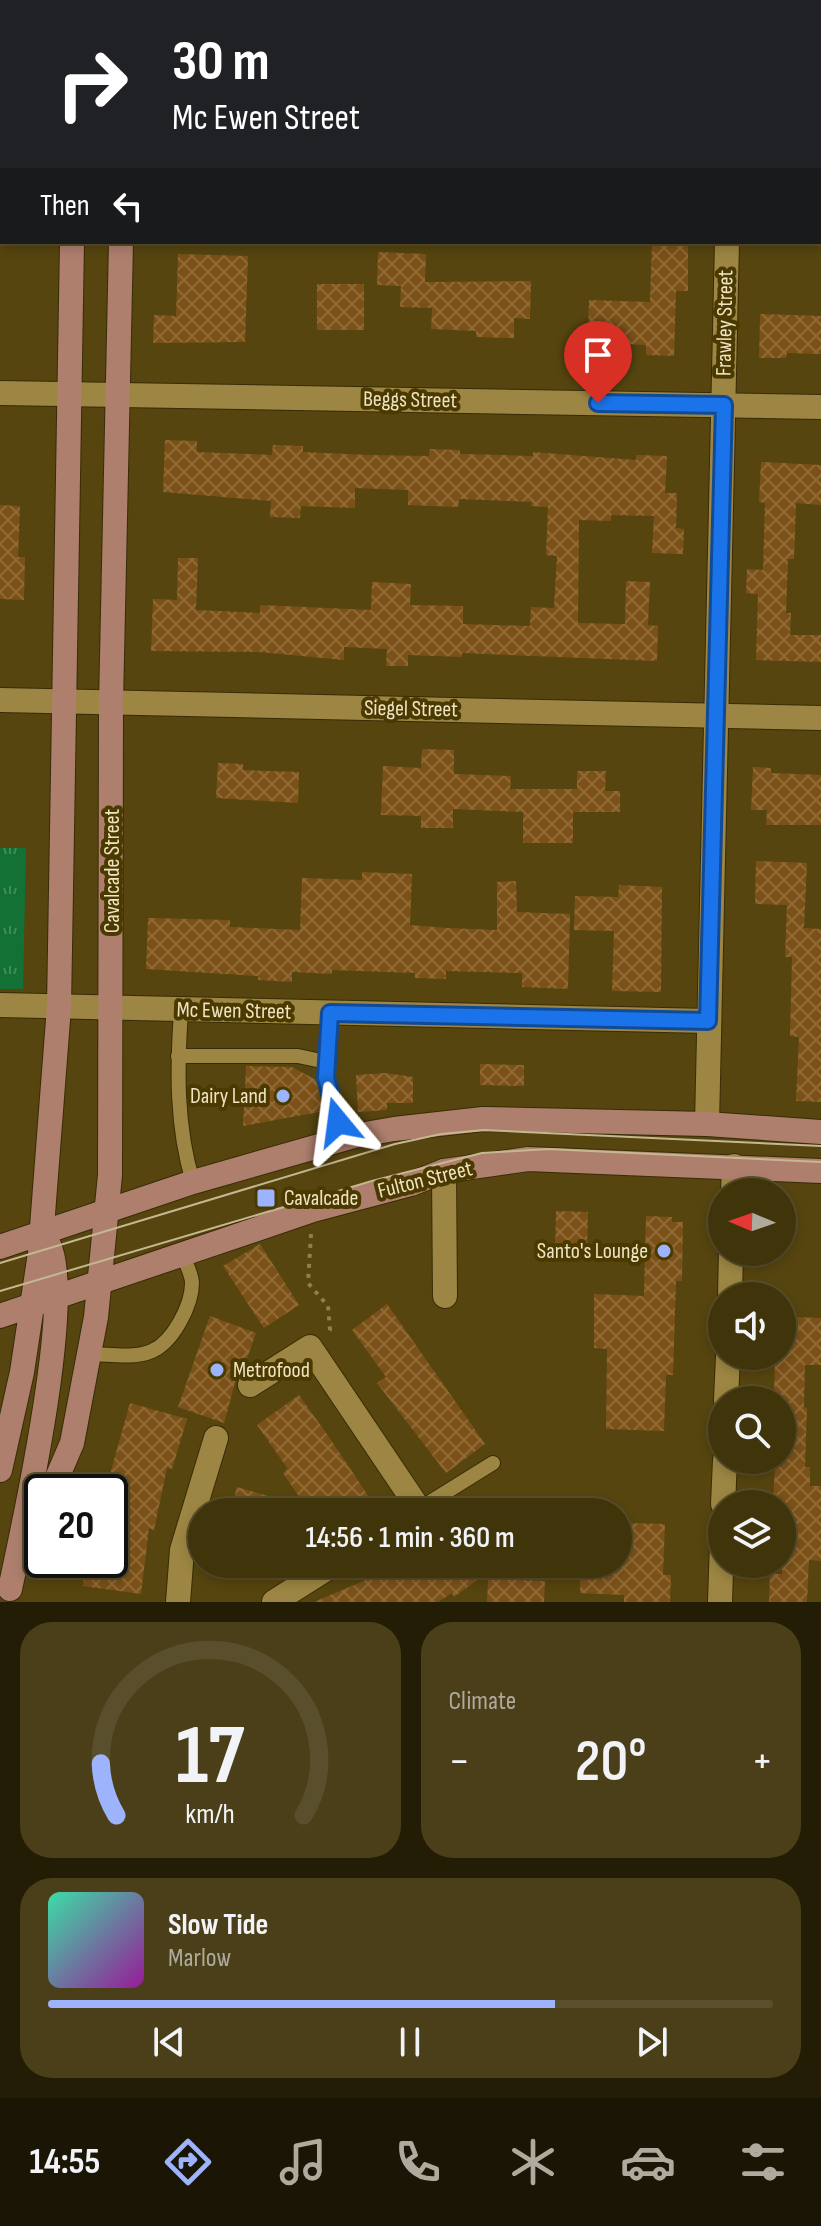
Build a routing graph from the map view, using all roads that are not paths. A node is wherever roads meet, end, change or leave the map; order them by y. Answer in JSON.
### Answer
{"nodes":[{"id":1,"x":72,"y":244,"type":"edge"},
{"id":2,"x":121,"y":244,"type":"edge"},
{"id":3,"x":727,"y":244,"type":"edge"},
{"id":4,"x":0,"y":393,"type":"edge"},
{"id":5,"x":69,"y":395,"type":"junction"},
{"id":6,"x":116,"y":396,"type":"junction"},
{"id":7,"x":724,"y":405,"type":"junction"},
{"id":8,"x":821,"y":407,"type":"edge"},
{"id":9,"x":0,"y":700,"type":"edge"},
{"id":10,"x":63,"y":702,"type":"junction"},
{"id":11,"x":111,"y":703,"type":"junction"},
{"id":12,"x":715,"y":715,"type":"junction"},
{"id":13,"x":821,"y":718,"type":"edge"},
{"id":14,"x":0,"y":1005,"type":"edge"},
{"id":15,"x":59,"y":1007,"type":"junction"},
{"id":16,"x":112,"y":1008,"type":"junction"},
{"id":17,"x":181,"y":1011,"type":"junction"},
{"id":18,"x":330,"y":1013,"type":"junction"},
{"id":19,"x":708,"y":1021,"type":"junction"},
{"id":20,"x":178,"y":1056,"type":"junction"},
{"id":21,"x":326,"y":1062,"type":"junction"},
{"id":22,"x":707,"y":1124,"type":"junction"},
{"id":23,"x":821,"y":1132,"type":"edge"},
{"id":24,"x":343,"y":1139,"type":"junction"},
{"id":25,"x":734,"y":1166,"type":"junction"},
{"id":26,"x":444,"y":1171,"type":"junction"},
{"id":27,"x":821,"y":1171,"type":"edge"},
{"id":28,"x":734,"y":1178,"type":"edge"},
{"id":29,"x":193,"y":1182,"type":"junction"},
{"id":30,"x":106,"y":1209,"type":"junction"},
{"id":31,"x":42,"y":1234,"type":"junction"},
{"id":32,"x":0,"y":1247,"type":"edge"},
{"id":33,"x":182,"y":1253,"type":"junction"},
{"id":34,"x":102,"y":1281,"type":"junction"},
{"id":35,"x":445,"y":1296,"type":"dead end"},
{"id":36,"x":44,"y":1300,"type":"junction"},
{"id":37,"x":0,"y":1316,"type":"edge"},
{"id":38,"x":89,"y":1354,"type":"junction"},
{"id":39,"x":250,"y":1385,"type":"dead end"},
{"id":40,"x":216,"y":1438,"type":"dead end"},
{"id":41,"x":493,"y":1463,"type":"dead end"},
{"id":42,"x":0,"y":1470,"type":"edge"},
{"id":43,"x":59,"y":1474,"type":"edge"},
{"id":44,"x":409,"y":1498,"type":"edge"},
{"id":45,"x":438,"y":1498,"type":"edge"},
{"id":46,"x":24,"y":1556,"type":"edge"},
{"id":47,"x":314,"y":1578,"type":"edge"},
{"id":48,"x":721,"y":1578,"type":"edge"},
{"id":49,"x":7,"y":1595,"type":"edge"},
{"id":50,"x":282,"y":1600,"type":"edge"},
{"id":51,"x":178,"y":1602,"type":"edge"},
{"id":52,"x":720,"y":1602,"type":"edge"}],
"edges":[{"from":1,"to":5,"type":"main road"},
{"from":2,"to":6,"type":"main road","name":"Cavalcade Street"},
{"from":3,"to":7,"type":"street","name":"Frawley Street"},
{"from":4,"to":5,"type":"street","name":"Beggs Street"},
{"from":5,"to":6,"type":"street","name":"Beggs Street"},
{"from":5,"to":10,"type":"main road"},
{"from":6,"to":7,"type":"street","name":"Beggs Street"},
{"from":6,"to":11,"type":"main road","name":"Cavalcade Street"},
{"from":7,"to":8,"type":"street","name":"Beggs Street"},
{"from":7,"to":12,"type":"street","name":"Frawley Street"},
{"from":9,"to":10,"type":"street","name":"Siegel Street"},
{"from":10,"to":11,"type":"street","name":"Siegel Street"},
{"from":10,"to":15,"type":"main road"},
{"from":11,"to":12,"type":"street","name":"Siegel Street"},
{"from":11,"to":16,"type":"main road","name":"Cavalcade Street"},
{"from":12,"to":13,"type":"street","name":"Siegel Street"},
{"from":12,"to":19,"type":"street","name":"Frawley Street"},
{"from":14,"to":15,"type":"street","name":"Mc Ewen Street"},
{"from":15,"to":16,"type":"street","name":"Mc Ewen Street"},
{"from":15,"to":31,"type":"main road"},
{"from":16,"to":17,"type":"street","name":"Mc Ewen Street"},
{"from":16,"to":30,"type":"main road","name":"Cavalcade Street"},
{"from":17,"to":18,"type":"street","name":"Mc Ewen Street"},
{"from":17,"to":20,"type":"lane"},
{"from":18,"to":19,"type":"street","name":"Mc Ewen Street"},
{"from":18,"to":21,"type":"lane"},
{"from":19,"to":22,"type":"street","name":"Frawley Street"},
{"from":20,"to":21,"type":"lane"},
{"from":20,"to":29,"type":"lane"},
{"from":21,"to":24,"type":"lane"},
{"from":22,"to":23,"type":"main road"},
{"from":22,"to":24,"type":"main road"},
{"from":24,"to":29,"type":"main road"},
{"from":25,"to":26,"type":"main road","name":"Fulton Street"},
{"from":25,"to":27,"type":"main road","name":"Fulton Street"},
{"from":25,"to":28,"type":"street"},
{"from":26,"to":33,"type":"main road","name":"Fulton Street"},
{"from":26,"to":35,"type":"street"},
{"from":29,"to":30,"type":"main road"},
{"from":30,"to":31,"type":"main road"},
{"from":30,"to":34,"type":"main road","name":"Cavalcade Street"},
{"from":31,"to":32,"type":"main road"},
{"from":31,"to":36,"type":"main road"},
{"from":33,"to":34,"type":"main road","name":"Fulton Street"},
{"from":33,"to":38,"type":"lane"},
{"from":34,"to":36,"type":"main road","name":"Fulton Street"},
{"from":34,"to":38,"type":"main road","name":"Cavalcade Street"},
{"from":36,"to":37,"type":"main road","name":"Fulton Street"},
{"from":36,"to":42,"type":"main road"},
{"from":36,"to":49,"type":"main road"},
{"from":38,"to":43,"type":"main road","name":"Cavalcade Street"},
{"from":39,"to":44,"type":"street"},
{"from":40,"to":51,"type":"street"},
{"from":41,"to":45,"type":"lane"},
{"from":46,"to":49,"type":"main road"},
{"from":47,"to":50,"type":"street"},
{"from":48,"to":52,"type":"street"}]}
